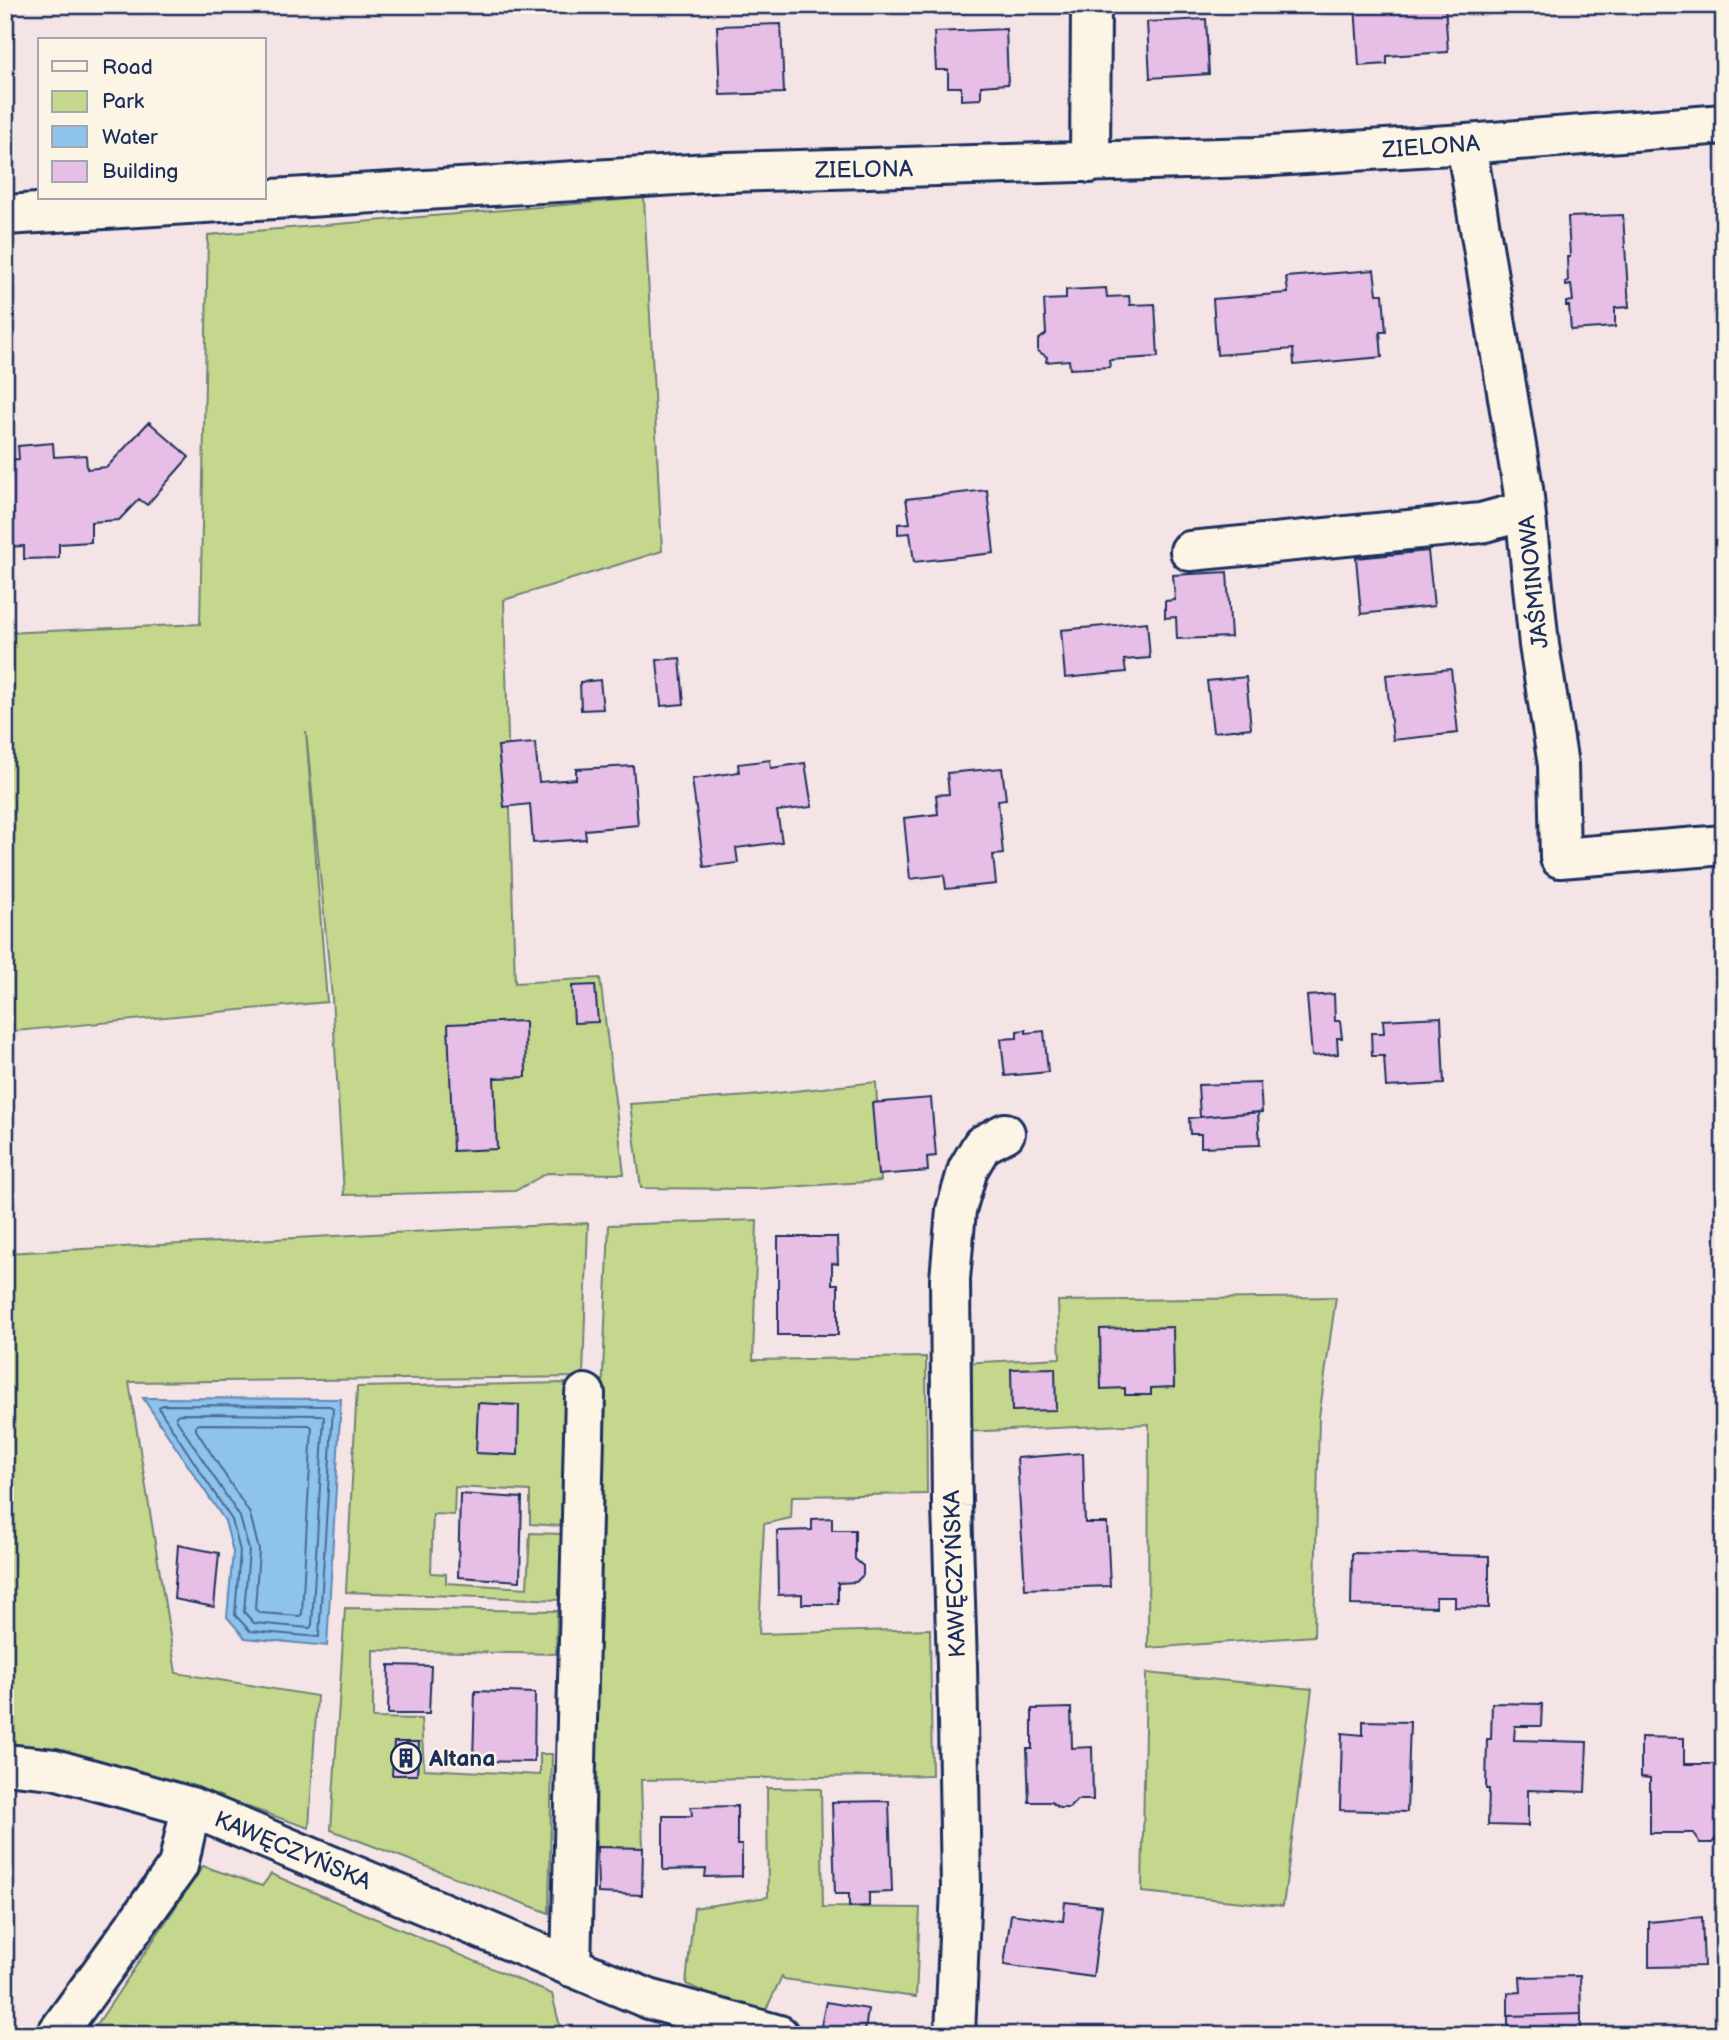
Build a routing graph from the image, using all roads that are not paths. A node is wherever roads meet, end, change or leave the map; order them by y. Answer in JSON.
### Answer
{"nodes":[{"id":1,"x":1091,"y":5,"type":"edge"},
{"id":2,"x":1724,"y":124,"type":"edge"},
{"id":3,"x":1466,"y":144,"type":"junction"},
{"id":4,"x":1090,"y":163,"type":"junction"},
{"id":5,"x":266,"y":199,"type":"edge"},
{"id":6,"x":257,"y":200,"type":"edge"},
{"id":7,"x":5,"y":215,"type":"edge"},
{"id":8,"x":1525,"y":511,"type":"junction"},
{"id":9,"x":1190,"y":551,"type":"dead end"},
{"id":10,"x":1724,"y":845,"type":"edge"},
{"id":11,"x":1005,"y":1133,"type":"dead end"},
{"id":12,"x":585,"y":1394,"type":"dead end"},
{"id":13,"x":5,"y":1763,"type":"edge"},
{"id":14,"x":191,"y":1807,"type":"junction"},
{"id":15,"x":571,"y":1967,"type":"junction"},
{"id":16,"x":57,"y":2035,"type":"edge"},
{"id":17,"x":779,"y":2035,"type":"edge"},
{"id":18,"x":955,"y":2035,"type":"edge"}],
"edges":[{"from":1,"to":4,"type":"street"},
{"from":2,"to":3,"type":"street","name":"ZIELONA"},
{"from":3,"to":4,"type":"street","name":"ZIELONA"},
{"from":3,"to":8,"type":"street","name":"JAŚMINOWA"},
{"from":4,"to":5,"type":"street","name":"ZIELONA"},
{"from":6,"to":7,"type":"street","name":"ZIELONA"},
{"from":8,"to":9,"type":"street"},
{"from":8,"to":10,"type":"street","name":"JAŚMINOWA"},
{"from":11,"to":18,"type":"street","name":"KAWĘCZYŃSKA"},
{"from":12,"to":15,"type":"street"},
{"from":13,"to":14,"type":"street","name":"KAWĘCZYŃSKA"},
{"from":14,"to":15,"type":"street","name":"KAWĘCZYŃSKA"},
{"from":14,"to":16,"type":"street"},
{"from":15,"to":17,"type":"street","name":"KAWĘCZYŃSKA"}]}
